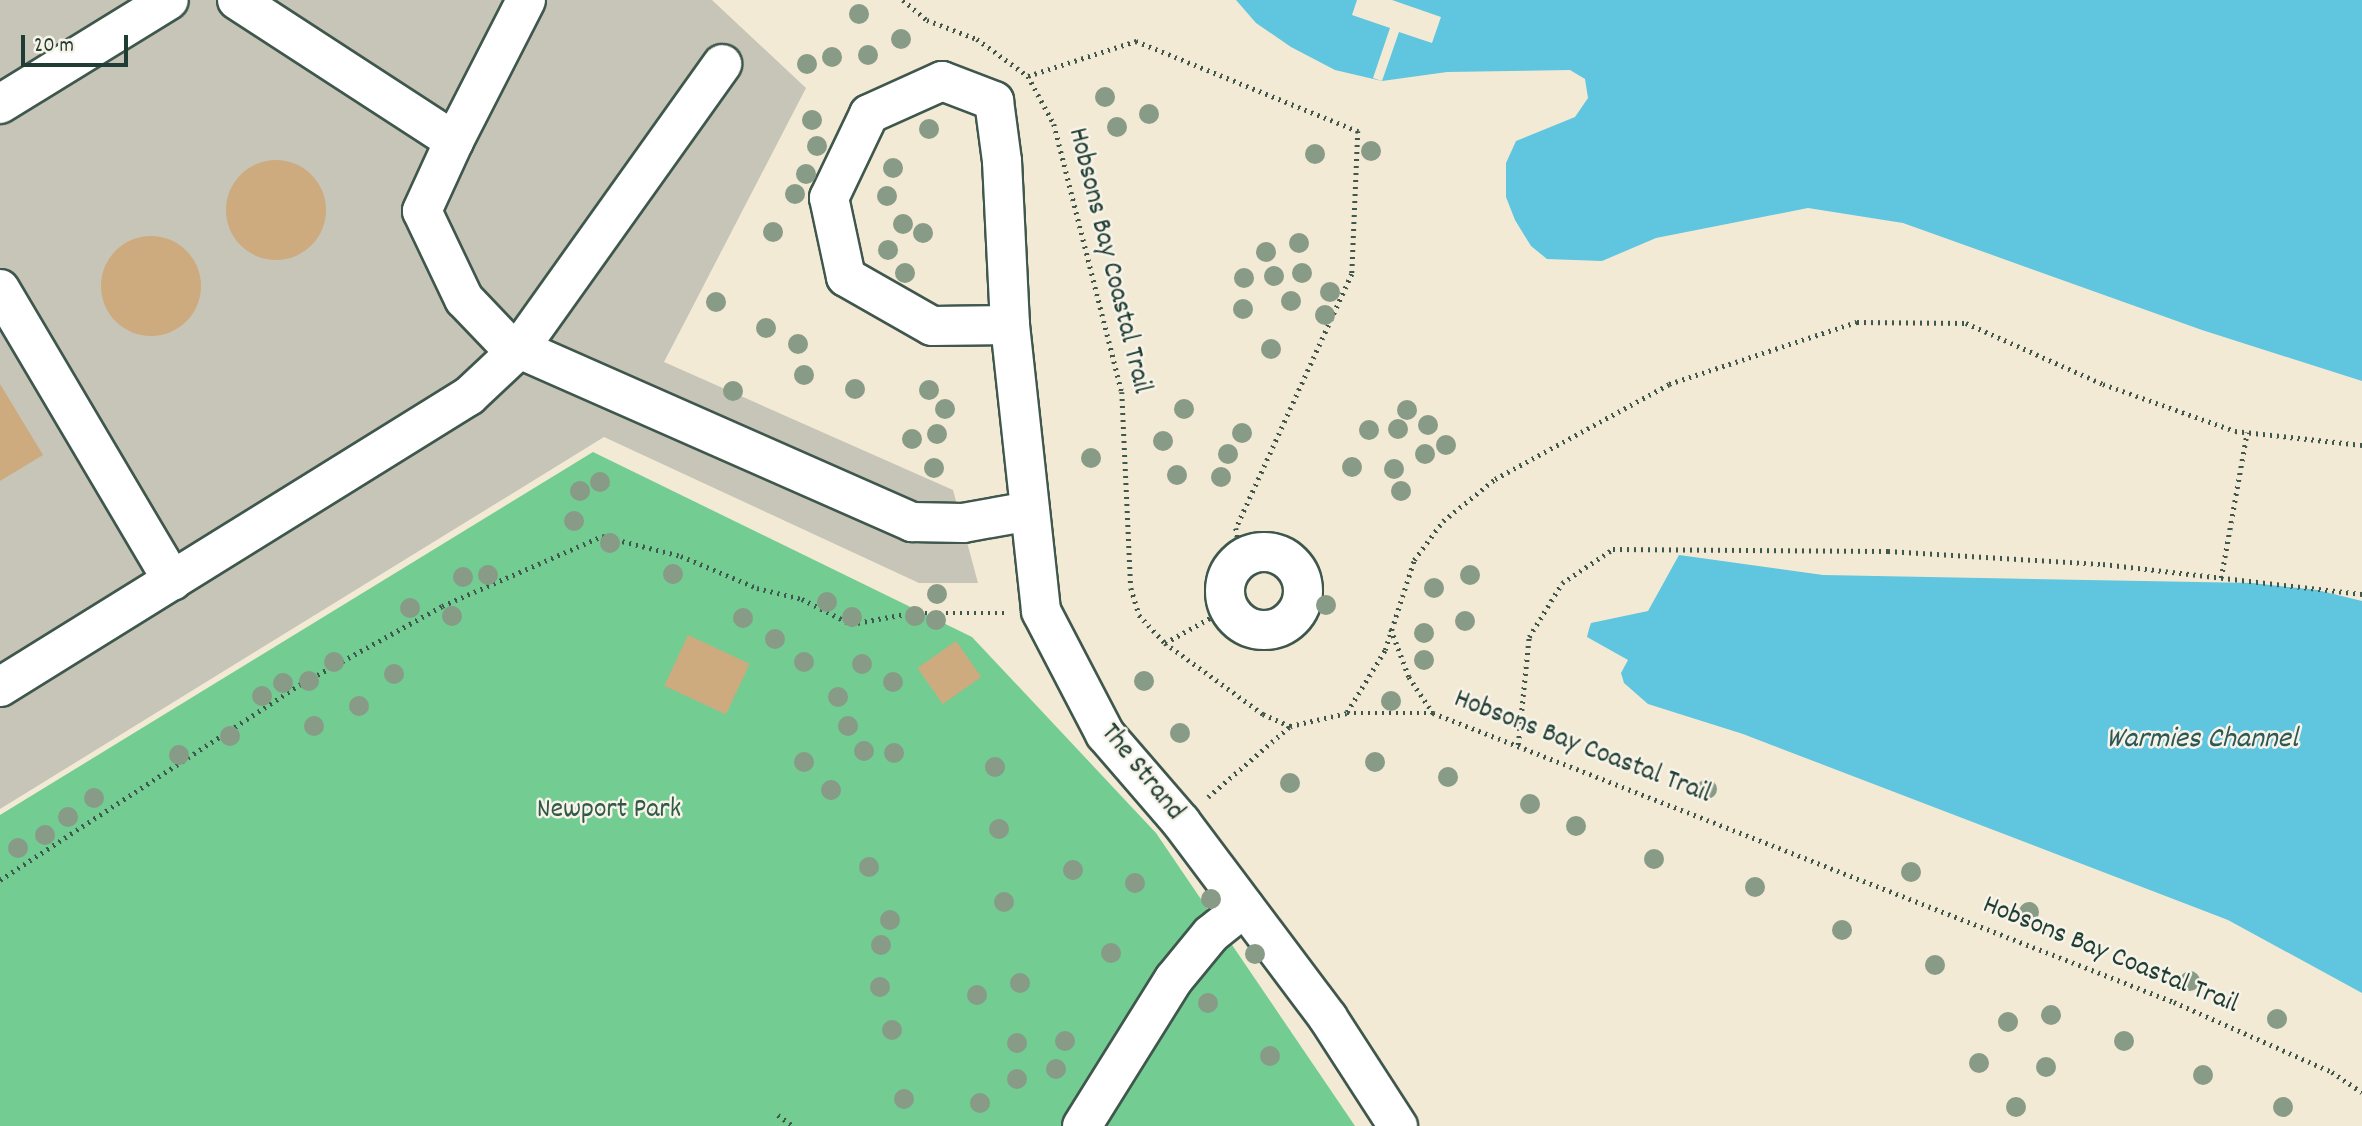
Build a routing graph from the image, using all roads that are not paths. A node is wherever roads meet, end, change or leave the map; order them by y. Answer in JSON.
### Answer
{"nodes":[{"id":1,"x":169,"y":0,"type":"edge"},
{"id":2,"x":237,"y":0,"type":"edge"},
{"id":3,"x":526,"y":0,"type":"edge"},
{"id":4,"x":722,"y":64,"type":"dead end"},
{"id":5,"x":0,"y":104,"type":"edge"},
{"id":6,"x":454,"y":141,"type":"junction"},
{"id":7,"x":0,"y":289,"type":"edge"},
{"id":8,"x":1010,"y":326,"type":"junction"},
{"id":9,"x":519,"y":349,"type":"junction"},
{"id":10,"x":1030,"y":511,"type":"junction"},
{"id":11,"x":173,"y":580,"type":"junction"},
{"id":12,"x":1228,"y":608,"type":"joint"},
{"id":13,"x":2,"y":683,"type":"edge"},
{"id":14,"x":1245,"y":907,"type":"junction"},
{"id":15,"x":1082,"y":1126,"type":"edge"},
{"id":16,"x":1398,"y":1126,"type":"edge"}],
"edges":[{"from":1,"to":5,"type":"street"},
{"from":2,"to":6,"type":"street"},
{"from":3,"to":6,"type":"street"},
{"from":4,"to":9,"type":"street"},
{"from":6,"to":9,"type":"street"},
{"from":7,"to":11,"type":"street"},
{"from":8,"to":8,"type":"street","name":"The Strand"},
{"from":8,"to":10,"type":"street","name":"The Strand"},
{"from":9,"to":10,"type":"street"},
{"from":9,"to":11,"type":"street"},
{"from":10,"to":14,"type":"street","name":"The Strand"},
{"from":11,"to":13,"type":"street"},
{"from":12,"to":12,"type":"street"},
{"from":14,"to":15,"type":"street"},
{"from":14,"to":16,"type":"street","name":"The Strand"}]}
